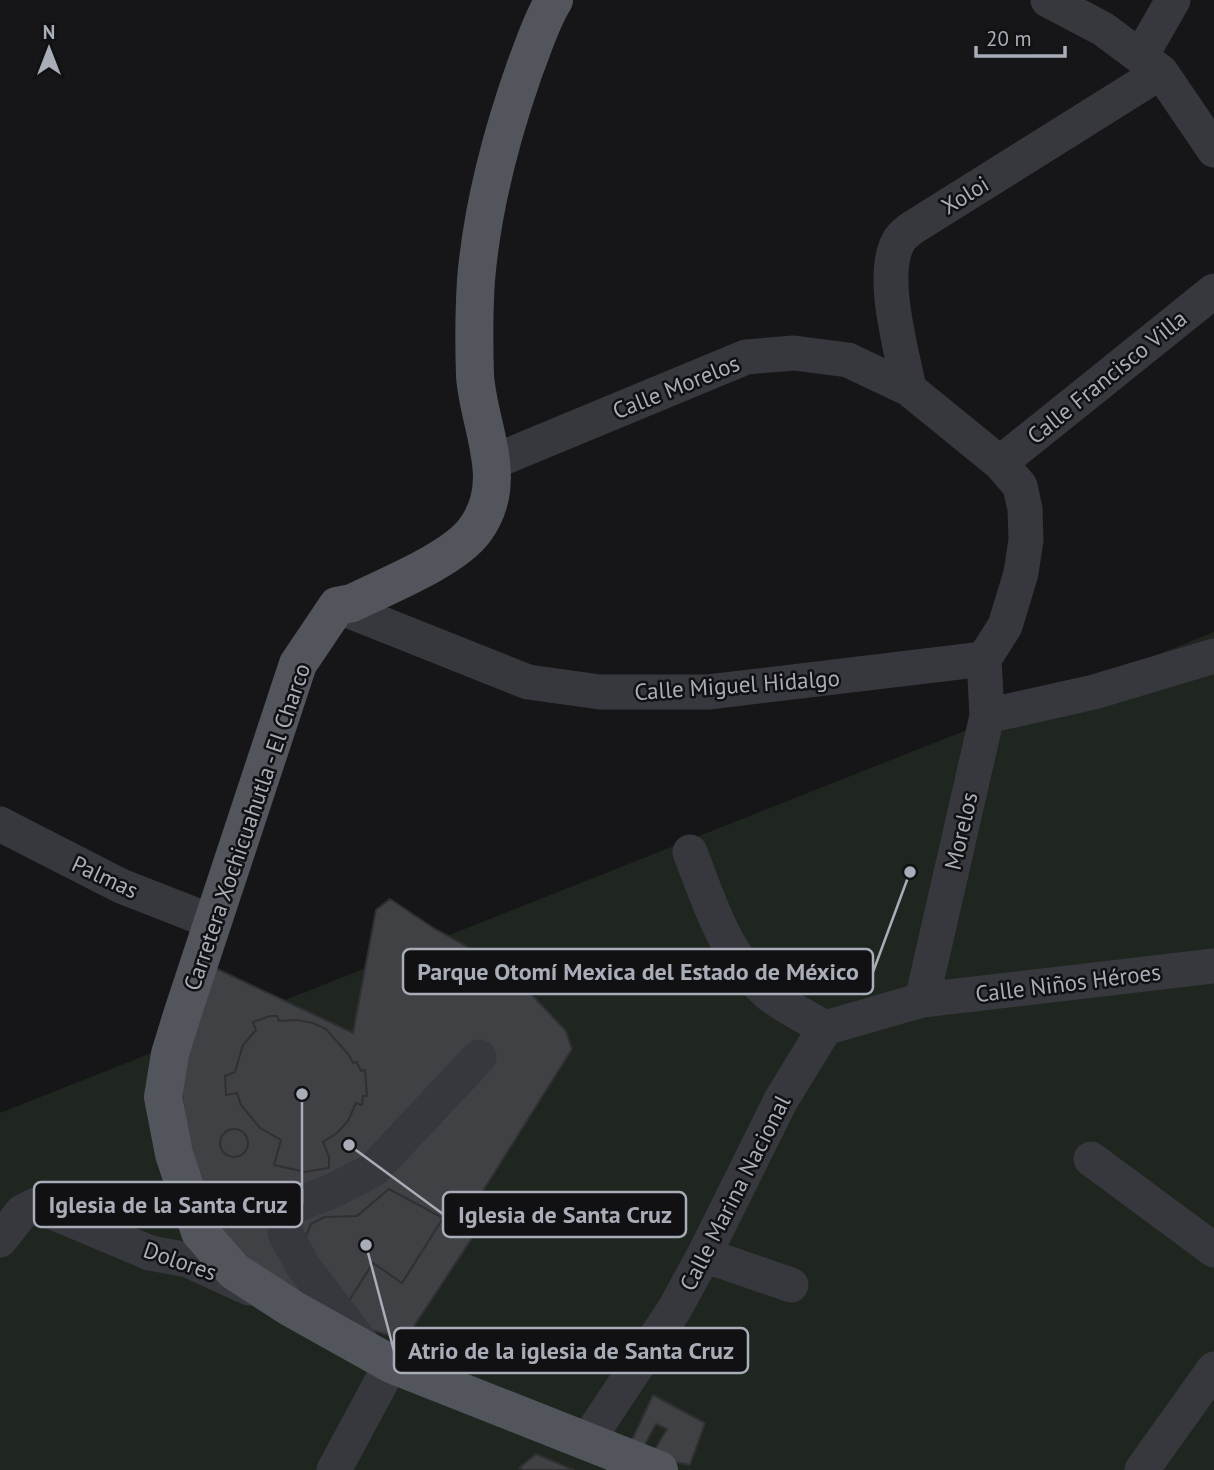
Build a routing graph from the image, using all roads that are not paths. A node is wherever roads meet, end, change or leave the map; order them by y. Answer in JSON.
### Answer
{"nodes":[{"id":1,"x":554,"y":0,"type":"edge"},
{"id":2,"x":1048,"y":0,"type":"edge"},
{"id":3,"x":1173,"y":0,"type":"edge"},
{"id":4,"x":1151,"y":64,"type":"junction"},
{"id":5,"x":1214,"y":149,"type":"edge"},
{"id":6,"x":1214,"y":291,"type":"edge"},
{"id":7,"x":909,"y":388,"type":"junction"},
{"id":8,"x":493,"y":462,"type":"junction"},
{"id":9,"x":1000,"y":463,"type":"junction"},
{"id":10,"x":337,"y":606,"type":"junction"},
{"id":11,"x":1214,"y":656,"type":"edge"},
{"id":12,"x":984,"y":659,"type":"junction"},
{"id":13,"x":987,"y":716,"type":"junction"},
{"id":14,"x":0,"y":824,"type":"edge"},
{"id":15,"x":690,"y":852,"type":"dead end"},
{"id":16,"x":213,"y":922,"type":"junction"},
{"id":17,"x":1214,"y":966,"type":"edge"},
{"id":18,"x":922,"y":1000,"type":"junction"},
{"id":19,"x":825,"y":1028,"type":"junction"},
{"id":20,"x":479,"y":1057,"type":"dead end"},
{"id":21,"x":1091,"y":1159,"type":"dead end"},
{"id":22,"x":0,"y":1240,"type":"edge"},
{"id":23,"x":1214,"y":1250,"type":"edge"},
{"id":24,"x":704,"y":1255,"type":"junction"},
{"id":25,"x":791,"y":1285,"type":"dead end"},
{"id":26,"x":291,"y":1308,"type":"junction"},
{"id":27,"x":378,"y":1356,"type":"junction"},
{"id":28,"x":1214,"y":1369,"type":"edge"},
{"id":29,"x":587,"y":1441,"type":"junction"},
{"id":30,"x":334,"y":1470,"type":"edge"},
{"id":31,"x":659,"y":1470,"type":"edge"},
{"id":32,"x":1142,"y":1470,"type":"edge"}],
"edges":[{"from":1,"to":8,"type":"main road"},
{"from":2,"to":4,"type":"street"},
{"from":3,"to":4,"type":"street"},
{"from":4,"to":5,"type":"street"},
{"from":4,"to":7,"type":"street","name":"Xoloi"},
{"from":6,"to":9,"type":"street","name":"Calle Francisco Villa"},
{"from":7,"to":8,"type":"street","name":"Calle Morelos"},
{"from":7,"to":9,"type":"street","name":"Calle Morelos"},
{"from":8,"to":10,"type":"main road"},
{"from":9,"to":12,"type":"street","name":"Calle Morelos"},
{"from":10,"to":12,"type":"street","name":"Calle Miguel Hidalgo"},
{"from":10,"to":16,"type":"main road","name":"Carretera Xochicuahutla - El Charco"},
{"from":11,"to":13,"type":"street"},
{"from":12,"to":13,"type":"street","name":"Morelos"},
{"from":13,"to":18,"type":"street","name":"Morelos"},
{"from":14,"to":16,"type":"street","name":"Palmas"},
{"from":15,"to":19,"type":"street"},
{"from":16,"to":26,"type":"main road","name":"Carretera Xochicuahutla - El Charco"},
{"from":17,"to":18,"type":"street","name":"Calle Niños Héroes"},
{"from":18,"to":19,"type":"street"},
{"from":19,"to":24,"type":"street","name":"Calle Marina Nacional"},
{"from":20,"to":27,"type":"street"},
{"from":21,"to":23,"type":"street"},
{"from":22,"to":26,"type":"street","name":"Dolores"},
{"from":24,"to":25,"type":"street"},
{"from":24,"to":29,"type":"street","name":"Calle Marina Nacional"},
{"from":26,"to":27,"type":"main road","name":"Carretera Xochicuahutla - El Charco"},
{"from":27,"to":29,"type":"main road","name":"Carretera Xochicuahutla - El Charco"},
{"from":27,"to":30,"type":"street"},
{"from":28,"to":32,"type":"street"},
{"from":29,"to":31,"type":"main road","name":"Carretera Xochicuahutla - El Charco"}]}
